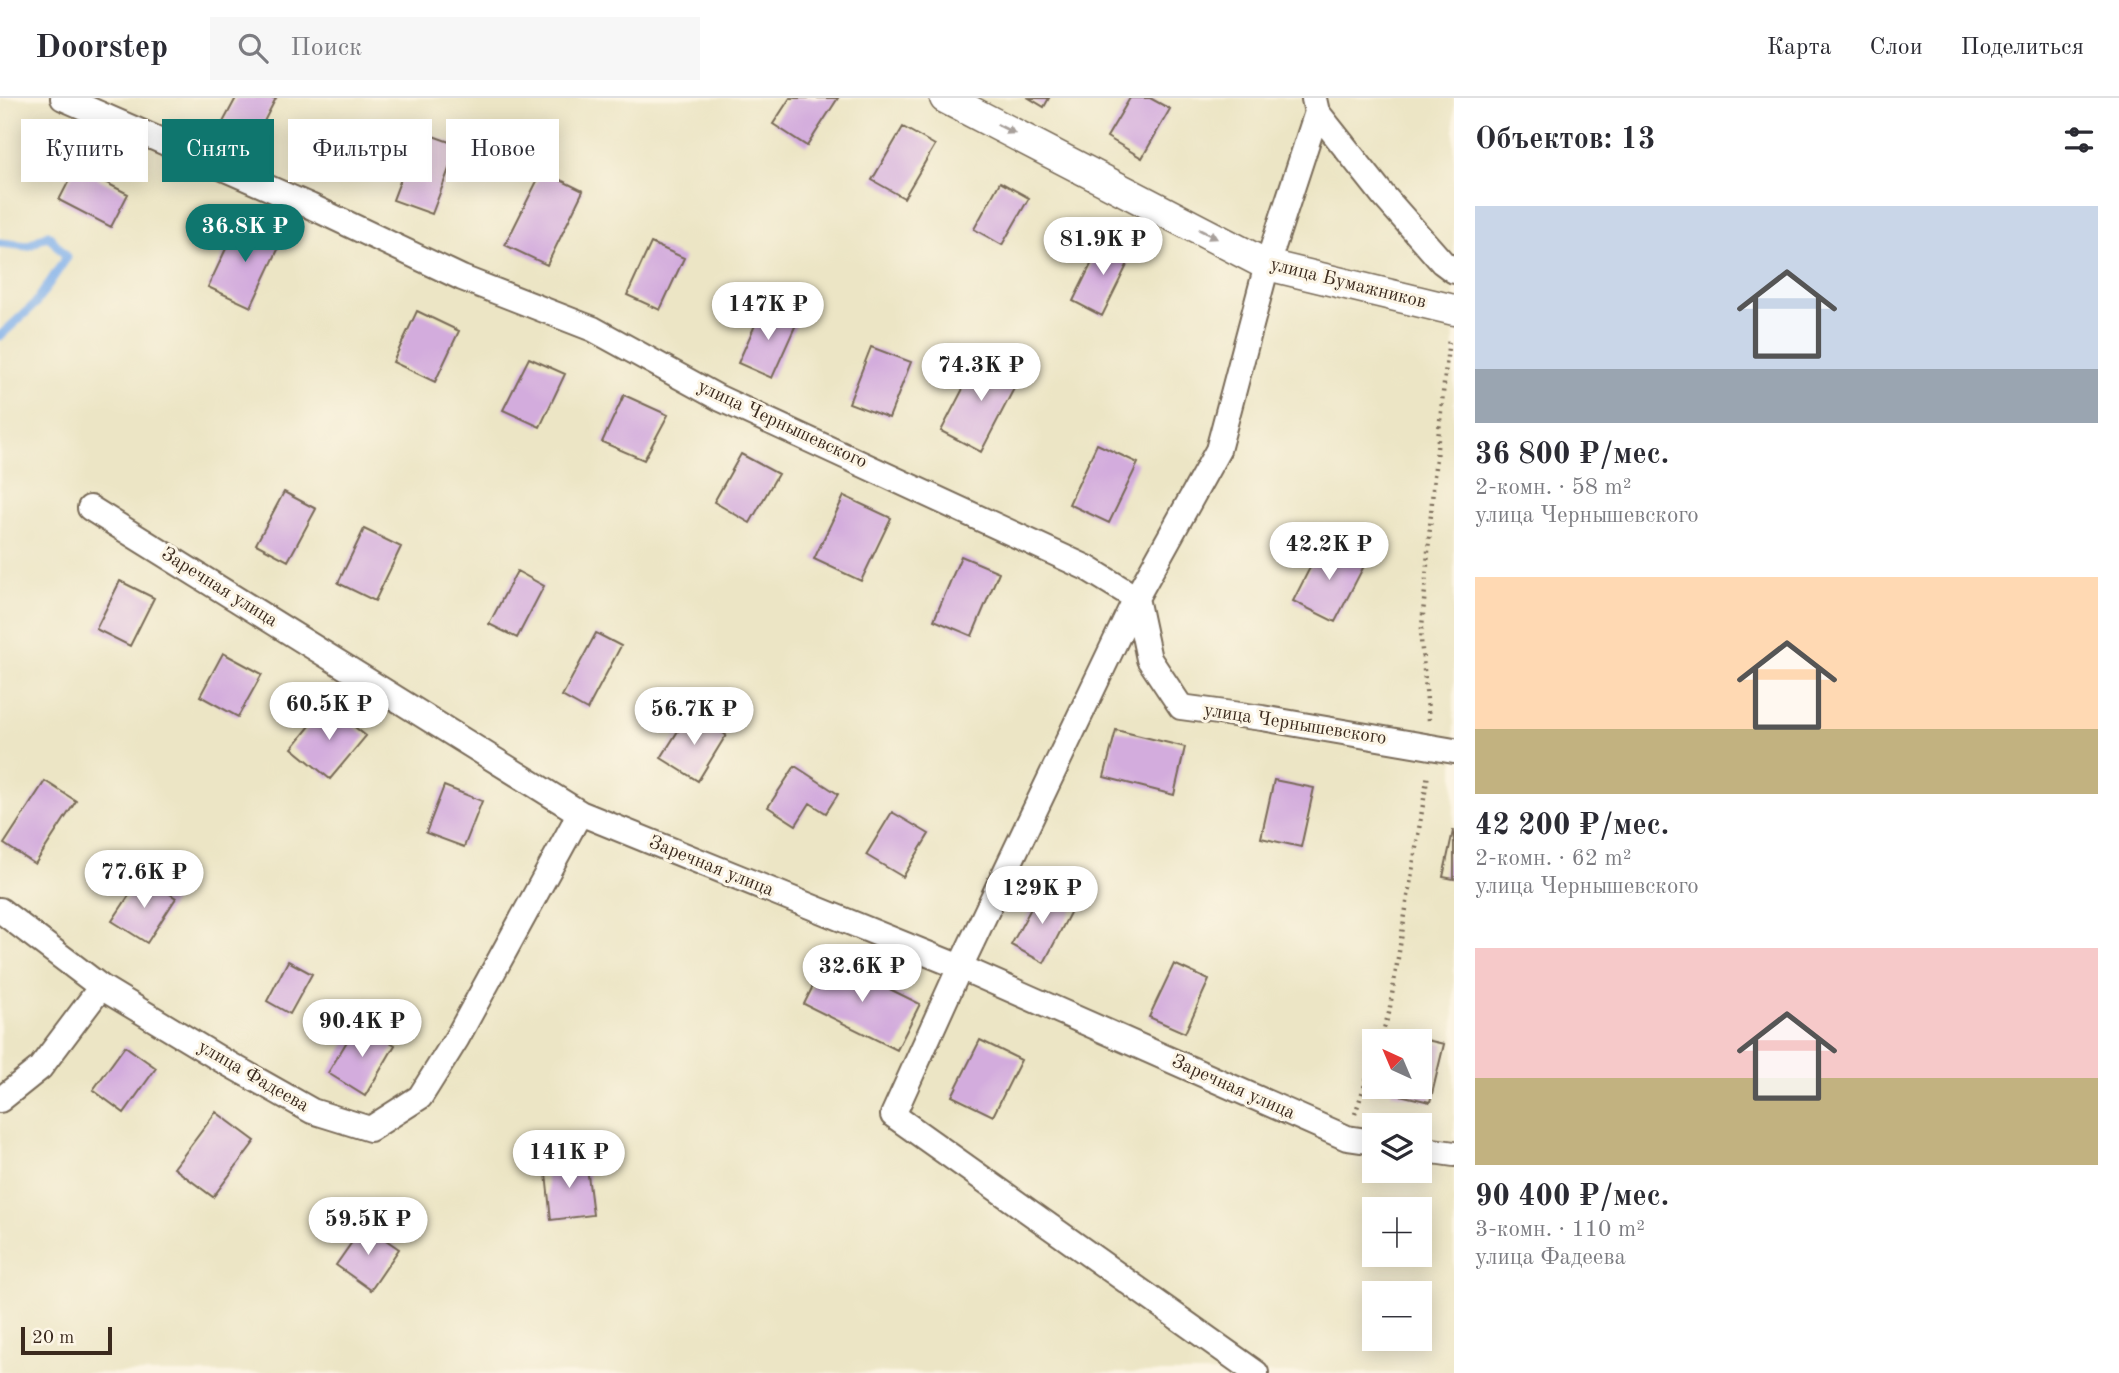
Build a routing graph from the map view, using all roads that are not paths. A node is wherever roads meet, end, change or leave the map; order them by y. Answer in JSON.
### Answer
{"nodes":[{"id":1,"x":63,"y":98,"type":"edge"},
{"id":2,"x":946,"y":98,"type":"edge"},
{"id":3,"x":1315,"y":105,"type":"edge"},
{"id":4,"x":1267,"y":265,"type":"junction"},
{"id":5,"x":1454,"y":271,"type":"edge"},
{"id":6,"x":1454,"y":310,"type":"edge"},
{"id":7,"x":90,"y":508,"type":"dead end"},
{"id":8,"x":1136,"y":598,"type":"junction"},
{"id":9,"x":1443,"y":750,"type":"edge"},
{"id":10,"x":580,"y":813,"type":"junction"},
{"id":11,"x":0,"y":910,"type":"edge"},
{"id":12,"x":960,"y":967,"type":"junction"},
{"id":13,"x":101,"y":987,"type":"junction"},
{"id":14,"x":0,"y":1100,"type":"edge"},
{"id":15,"x":1362,"y":1140,"type":"edge"},
{"id":16,"x":1432,"y":1151,"type":"edge"},
{"id":17,"x":1454,"y":1154,"type":"edge"},
{"id":18,"x":1256,"y":1373,"type":"edge"}],
"edges":[{"from":1,"to":8,"type":"street","name":"улица Чернышевского"},
{"from":2,"to":4,"type":"street","name":"улица Бумажников","one_way":true},
{"from":3,"to":4,"type":"street"},
{"from":3,"to":5,"type":"street"},
{"from":4,"to":6,"type":"street","name":"улица Бумажников"},
{"from":4,"to":8,"type":"street"},
{"from":7,"to":10,"type":"street","name":"Заречная улица"},
{"from":8,"to":9,"type":"street","name":"улица Чернышевского"},
{"from":8,"to":12,"type":"street"},
{"from":10,"to":12,"type":"street","name":"Заречная улица"},
{"from":10,"to":13,"type":"street","name":"улица Фадеева"},
{"from":11,"to":13,"type":"street","name":"улица Фадеева"},
{"from":12,"to":15,"type":"street","name":"Заречная улица"},
{"from":12,"to":18,"type":"street"},
{"from":13,"to":14,"type":"street"},
{"from":16,"to":17,"type":"street"}]}
